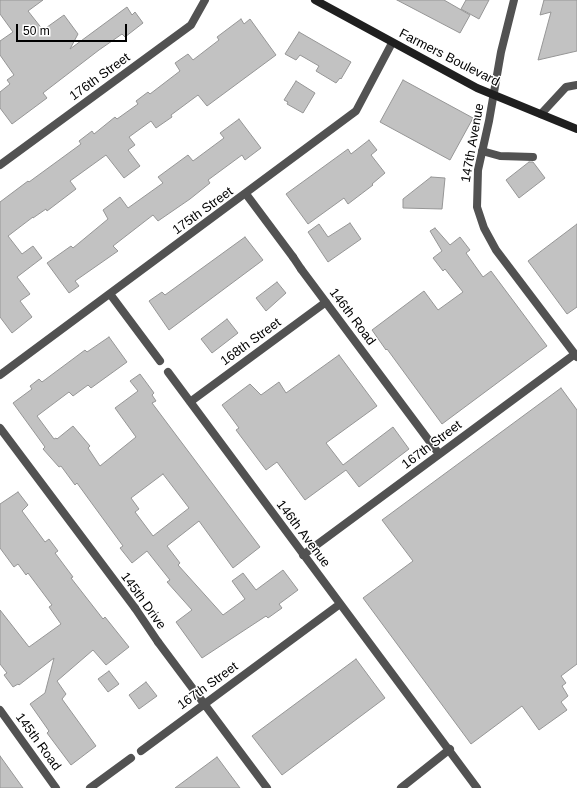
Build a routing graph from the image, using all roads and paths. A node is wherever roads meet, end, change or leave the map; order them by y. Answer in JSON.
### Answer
{"nodes":[{"id":1,"x":205,"y":0,"type":"edge"},
{"id":2,"x":315,"y":0,"type":"edge"},
{"id":3,"x":514,"y":0,"type":"edge"},
{"id":4,"x":392,"y":43,"type":"junction"},
{"id":5,"x":577,"y":85,"type":"edge"},
{"id":6,"x":493,"y":95,"type":"junction"},
{"id":7,"x":541,"y":114,"type":"junction"},
{"id":8,"x":577,"y":129,"type":"edge"},
{"id":9,"x":482,"y":151,"type":"junction"},
{"id":10,"x":533,"y":157,"type":"dead end"},
{"id":11,"x":0,"y":165,"type":"edge"},
{"id":12,"x":246,"y":194,"type":"junction"},
{"id":13,"x":110,"y":294,"type":"junction"},
{"id":14,"x":326,"y":302,"type":"junction"},
{"id":15,"x":576,"y":355,"type":"edge"},
{"id":16,"x":0,"y":375,"type":"edge"},
{"id":17,"x":190,"y":402,"type":"junction"},
{"id":18,"x":0,"y":428,"type":"edge"},
{"id":19,"x":439,"y":454,"type":"junction"},
{"id":20,"x":303,"y":555,"type":"junction"},
{"id":21,"x":340,"y":604,"type":"junction"},
{"id":22,"x":204,"y":704,"type":"junction"},
{"id":23,"x":0,"y":710,"type":"edge"},
{"id":24,"x":450,"y":749,"type":"junction"},
{"id":25,"x":56,"y":788,"type":"edge"},
{"id":26,"x":90,"y":788,"type":"edge"},
{"id":27,"x":267,"y":788,"type":"edge"},
{"id":28,"x":401,"y":788,"type":"edge"},
{"id":29,"x":477,"y":788,"type":"edge"}],
"edges":[{"from":1,"to":11,"type":"street","name":"176th Street"},
{"from":2,"to":4,"type":"main road","name":"Farmers Boulevard"},
{"from":3,"to":6,"type":"street","name":"147th Avenue"},
{"from":4,"to":6,"type":"main road","name":"Farmers Boulevard"},
{"from":4,"to":12,"type":"street","name":"175th Street"},
{"from":5,"to":7,"type":"street"},
{"from":6,"to":7,"type":"main road","name":"Farmers Boulevard"},
{"from":6,"to":9,"type":"street","name":"147th Avenue"},
{"from":7,"to":8,"type":"main road","name":"Farmers Boulevard"},
{"from":9,"to":10,"type":"street"},
{"from":9,"to":15,"type":"street","name":"147th Avenue"},
{"from":12,"to":13,"type":"street","name":"175th Street"},
{"from":12,"to":14,"type":"street","name":"146th Road"},
{"from":13,"to":16,"type":"street","name":"175th Street"},
{"from":13,"to":17,"type":"street","name":"146th Avenue"},
{"from":14,"to":17,"type":"street","name":"168th Street"},
{"from":14,"to":19,"type":"street","name":"146th Road"},
{"from":15,"to":19,"type":"street","name":"167th Street"},
{"from":17,"to":20,"type":"street","name":"146th Avenue"},
{"from":18,"to":22,"type":"street","name":"145th Drive"},
{"from":19,"to":20,"type":"street","name":"167th Street"},
{"from":20,"to":21,"type":"street","name":"146th Avenue"},
{"from":21,"to":22,"type":"street","name":"167th Street"},
{"from":21,"to":24,"type":"street","name":"146th Avenue"},
{"from":22,"to":26,"type":"street","name":"167th Street"},
{"from":22,"to":27,"type":"street","name":"145th Drive"},
{"from":23,"to":25,"type":"street","name":"145th Road"},
{"from":24,"to":28,"type":"street"},
{"from":24,"to":29,"type":"street","name":"146th Avenue"}]}
